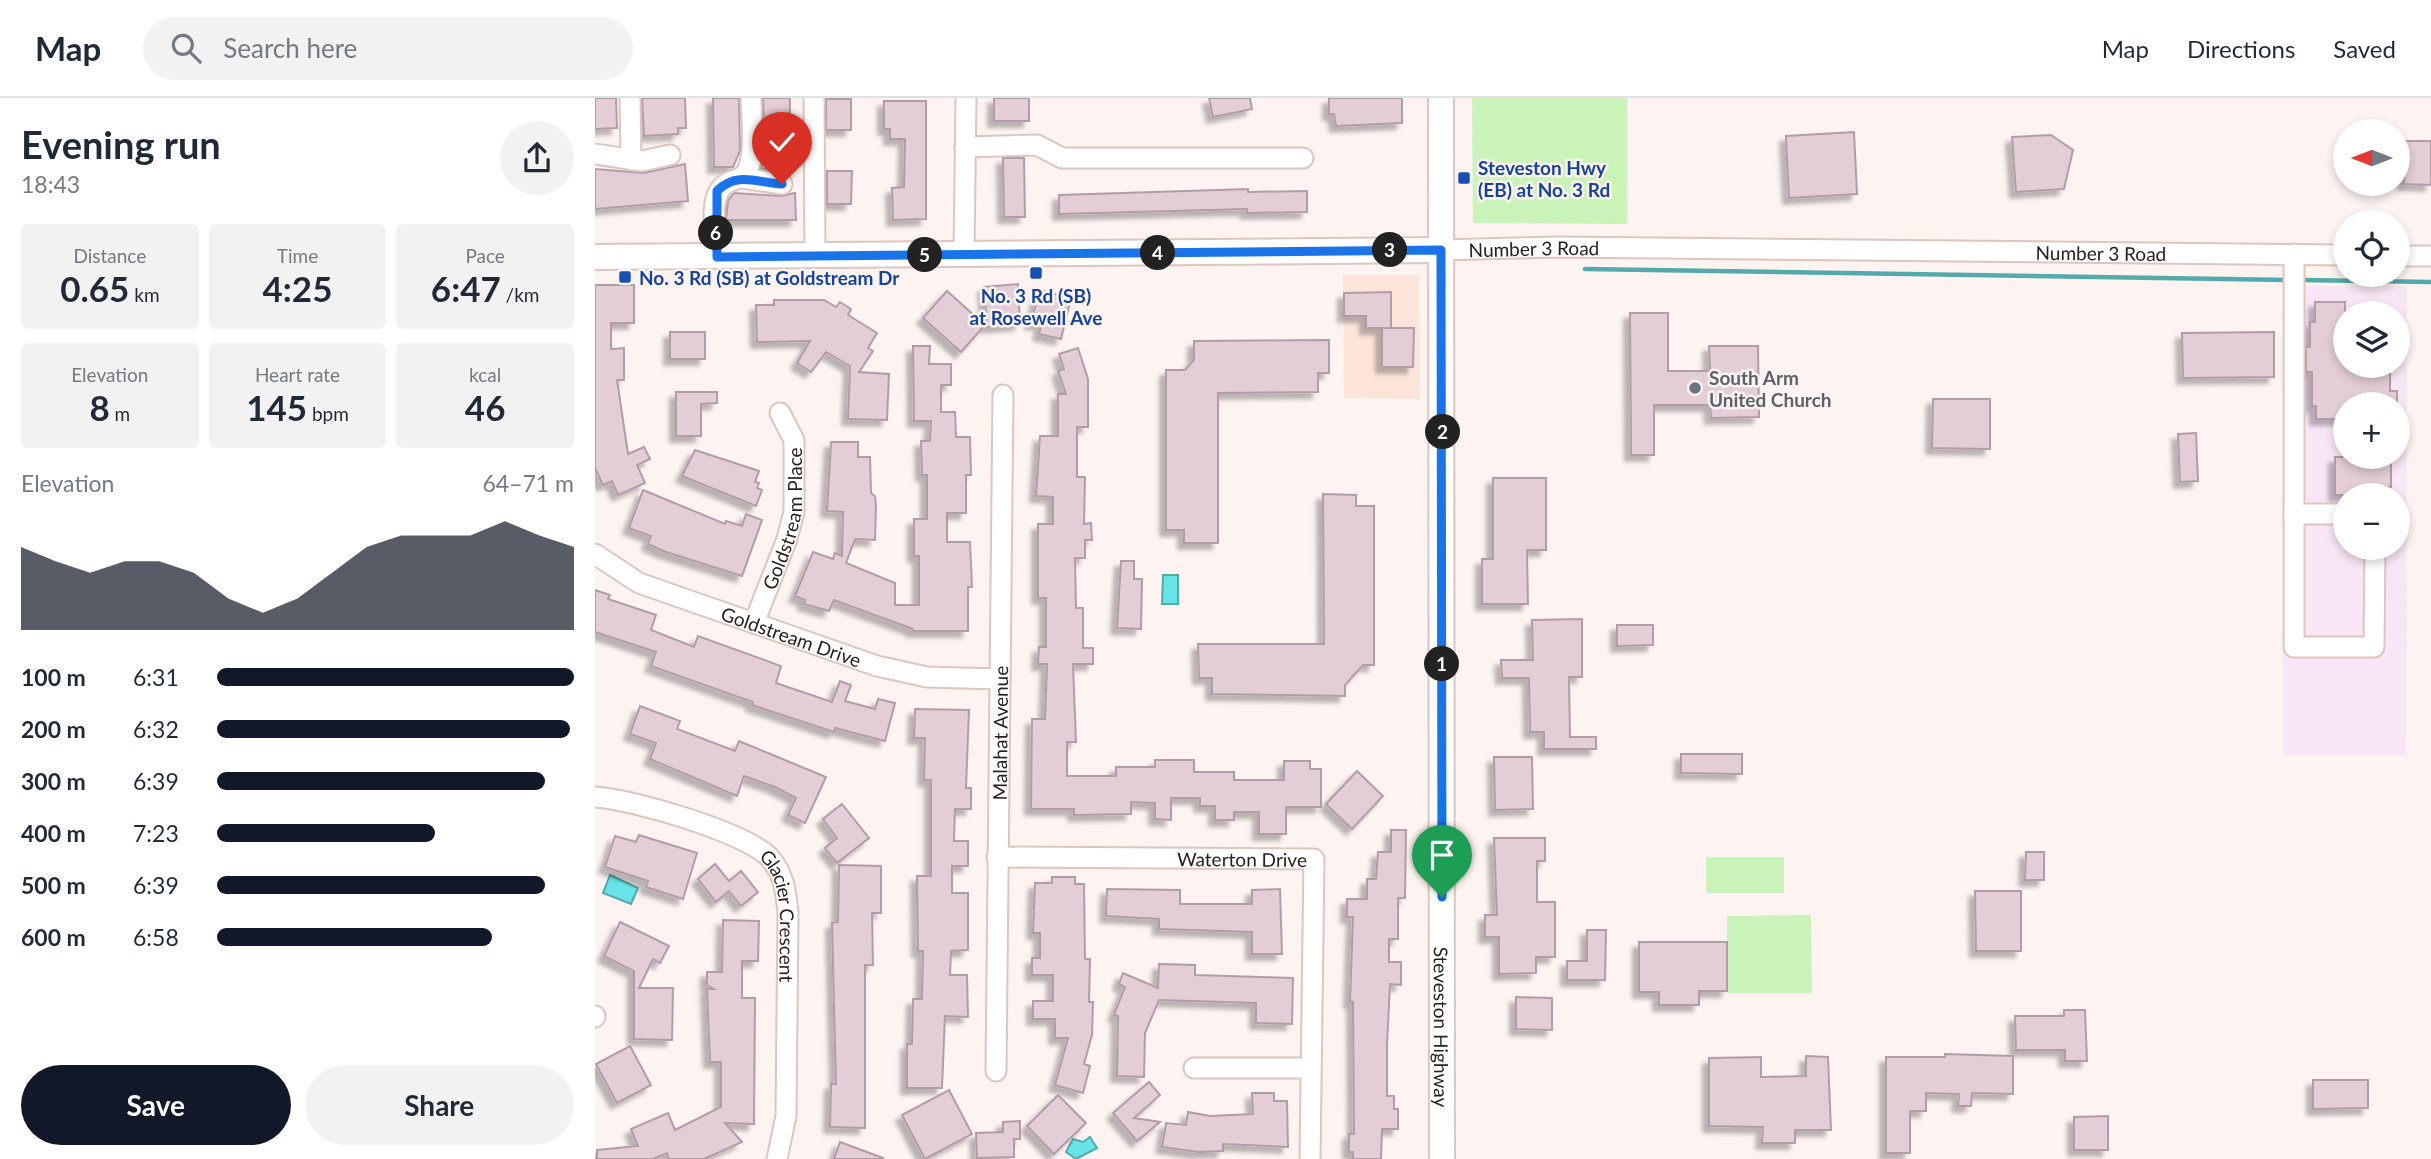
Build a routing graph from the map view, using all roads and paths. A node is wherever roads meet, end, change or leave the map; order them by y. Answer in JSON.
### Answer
{"nodes":[{"id":1,"x":630,"y":98,"type":"edge"},
{"id":2,"x":751,"y":98,"type":"edge"},
{"id":3,"x":814,"y":98,"type":"edge"},
{"id":4,"x":966,"y":98,"type":"edge"},
{"id":5,"x":1441,"y":98,"type":"edge"},
{"id":6,"x":965,"y":147,"type":"junction"},
{"id":7,"x":595,"y":154,"type":"edge"},
{"id":8,"x":670,"y":155,"type":"dead end"},
{"id":9,"x":1303,"y":158,"type":"dead end"},
{"id":10,"x":631,"y":160,"type":"junction"},
{"id":11,"x":741,"y":178,"type":"junction"},
{"id":12,"x":782,"y":184,"type":"dead end"},
{"id":13,"x":1441,"y":250,"type":"junction"},
{"id":14,"x":964,"y":254,"type":"junction"},
{"id":15,"x":815,"y":256,"type":"junction"},
{"id":16,"x":2333,"y":256,"type":"edge"},
{"id":17,"x":2410,"y":256,"type":"edge"},
{"id":18,"x":2431,"y":256,"type":"edge"},
{"id":19,"x":595,"y":257,"type":"edge"},
{"id":20,"x":717,"y":257,"type":"junction"},
{"id":21,"x":2294,"y":258,"type":"junction"},
{"id":22,"x":1003,"y":395,"type":"dead end"},
{"id":23,"x":780,"y":414,"type":"dead end"},
{"id":24,"x":2294,"y":514,"type":"junction"},
{"id":25,"x":2333,"y":514,"type":"edge"},
{"id":26,"x":595,"y":554,"type":"edge"},
{"id":27,"x":2375,"y":560,"type":"edge"},
{"id":28,"x":754,"y":623,"type":"junction"},
{"id":29,"x":999,"y":679,"type":"junction"},
{"id":30,"x":595,"y":797,"type":"edge"},
{"id":31,"x":997,"y":858,"type":"junction"},
{"id":32,"x":1194,"y":1068,"type":"dead end"},
{"id":33,"x":1311,"y":1068,"type":"junction"},
{"id":34,"x":996,"y":1071,"type":"dead end"},
{"id":35,"x":777,"y":1159,"type":"edge"},
{"id":36,"x":1310,"y":1159,"type":"edge"},
{"id":37,"x":1442,"y":1159,"type":"edge"}],
"edges":[{"from":1,"to":10,"type":"street"},
{"from":2,"to":11,"type":"street"},
{"from":3,"to":15,"type":"street"},
{"from":4,"to":6,"type":"street"},
{"from":5,"to":13,"type":"main road","name":"Steveston Highway"},
{"from":6,"to":9,"type":"street"},
{"from":6,"to":14,"type":"street"},
{"from":7,"to":10,"type":"street"},
{"from":8,"to":10,"type":"street"},
{"from":11,"to":12,"type":"street"},
{"from":11,"to":20,"type":"street"},
{"from":13,"to":14,"type":"main road","name":"Number 3 Road"},
{"from":13,"to":21,"type":"street","name":"Number 3 Road"},
{"from":13,"to":37,"type":"main road","name":"Steveston Highway"},
{"from":14,"to":15,"type":"main road","name":"Number 3 Road"},
{"from":15,"to":20,"type":"main road","name":"Number 3 Road"},
{"from":16,"to":21,"type":"street","name":"Number 3 Road"},
{"from":17,"to":18,"type":"street"},
{"from":19,"to":20,"type":"main road","name":"Number 3 Road"},
{"from":21,"to":24,"type":"street"},
{"from":22,"to":29,"type":"street","name":"Malahat Avenue"},
{"from":23,"to":28,"type":"street","name":"Goldstream Place"},
{"from":24,"to":25,"type":"street"},
{"from":24,"to":27,"type":"street"},
{"from":26,"to":28,"type":"street","name":"Goldstream Drive"},
{"from":28,"to":29,"type":"street","name":"Goldstream Drive"},
{"from":29,"to":31,"type":"street","name":"Malahat Avenue"},
{"from":30,"to":35,"type":"street","name":"Glacier Crescent"},
{"from":31,"to":33,"type":"street","name":"Waterton Drive"},
{"from":31,"to":34,"type":"street","name":"Malahat Avenue"},
{"from":32,"to":33,"type":"street"},
{"from":33,"to":36,"type":"street","name":"Waterton Drive"}]}
